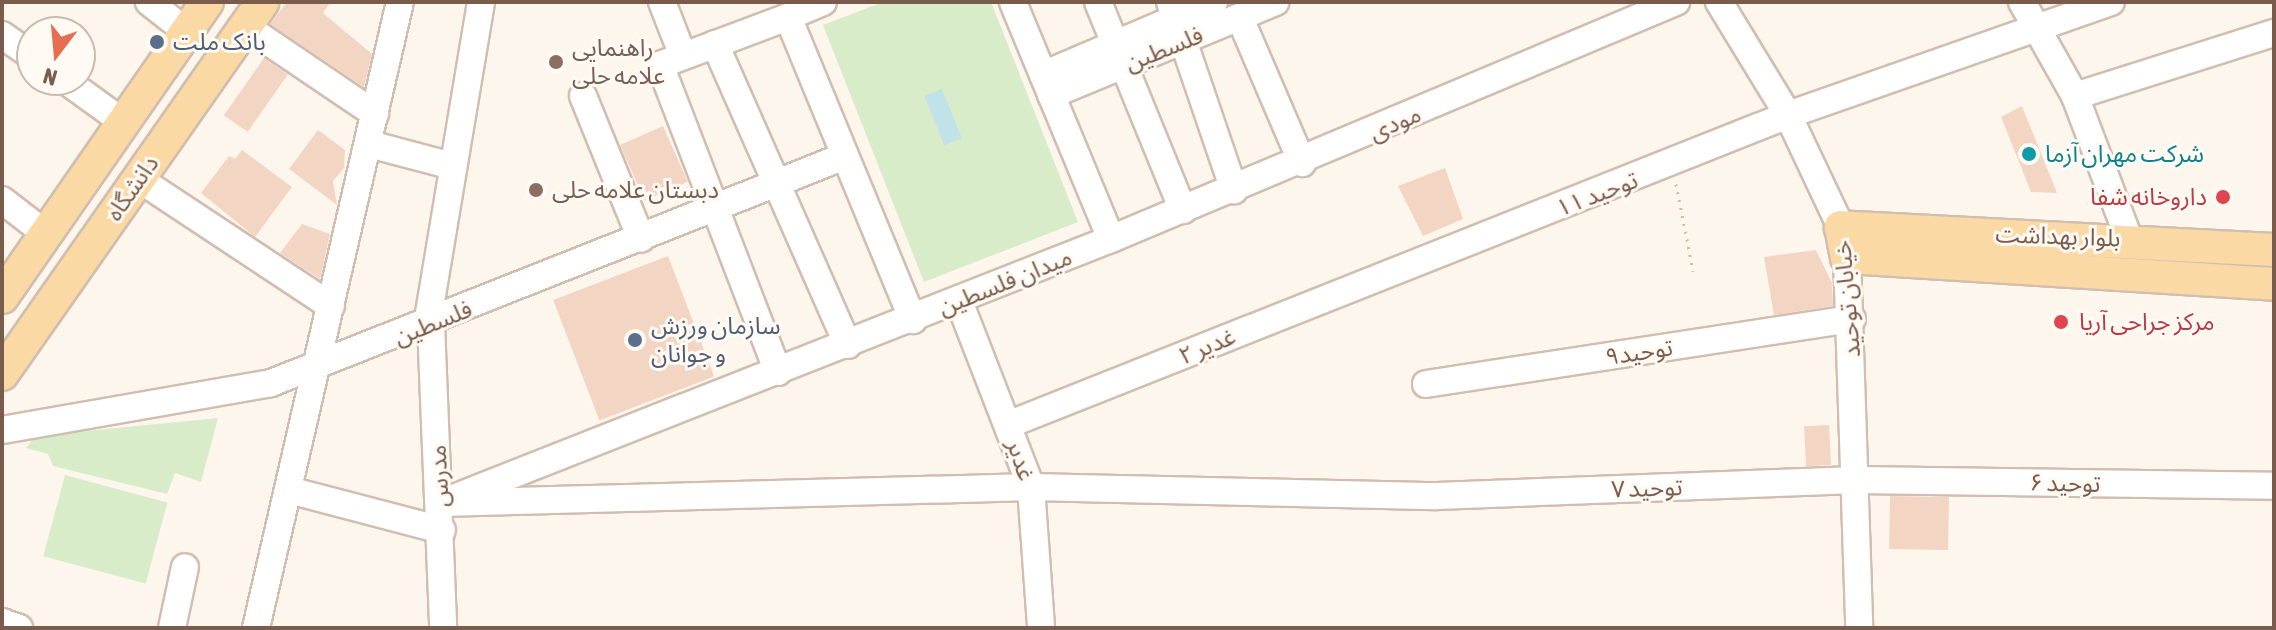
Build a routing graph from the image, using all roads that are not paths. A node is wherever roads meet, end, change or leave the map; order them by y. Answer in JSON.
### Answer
{"nodes":[{"id":1,"x":149,"y":2,"type":"edge"},
{"id":2,"x":207,"y":2,"type":"edge"},
{"id":3,"x":400,"y":2,"type":"edge"},
{"id":4,"x":481,"y":2,"type":"edge"},
{"id":5,"x":662,"y":2,"type":"edge"},
{"id":6,"x":823,"y":2,"type":"edge"},
{"id":7,"x":1013,"y":2,"type":"edge"},
{"id":8,"x":1098,"y":2,"type":"edge"},
{"id":9,"x":1214,"y":2,"type":"edge"},
{"id":10,"x":1276,"y":2,"type":"edge"},
{"id":11,"x":1676,"y":2,"type":"edge"},
{"id":12,"x":1719,"y":2,"type":"edge"},
{"id":13,"x":2022,"y":2,"type":"edge"},
{"id":14,"x":2111,"y":2,"type":"edge"},
{"id":15,"x":254,"y":14,"type":"edge"},
{"id":16,"x":788,"y":17,"type":"junction"},
{"id":17,"x":1240,"y":18,"type":"junction"},
{"id":18,"x":1177,"y":21,"type":"edge"},
{"id":19,"x":187,"y":32,"type":"junction"},
{"id":20,"x":2035,"y":33,"type":"junction"},
{"id":21,"x":2274,"y":33,"type":"edge"},
{"id":22,"x":715,"y":44,"type":"junction"},
{"id":23,"x":1120,"y":55,"type":"junction"},
{"id":24,"x":671,"y":60,"type":"junction"},
{"id":25,"x":1047,"y":85,"type":"junction"},
{"id":26,"x":87,"y":96,"type":"edge"},
{"id":27,"x":583,"y":96,"type":"dead end"},
{"id":28,"x":2075,"y":96,"type":"junction"},
{"id":29,"x":375,"y":114,"type":"junction"},
{"id":30,"x":1788,"y":115,"type":"junction"},
{"id":31,"x":123,"y":122,"type":"junction"},
{"id":32,"x":369,"y":144,"type":"junction"},
{"id":33,"x":845,"y":156,"type":"junction"},
{"id":34,"x":1302,"y":163,"type":"junction"},
{"id":35,"x":452,"y":166,"type":"junction"},
{"id":36,"x":139,"y":179,"type":"junction"},
{"id":37,"x":774,"y":185,"type":"junction"},
{"id":38,"x":1234,"y":190,"type":"junction"},
{"id":39,"x":2,"y":200,"type":"edge"},
{"id":40,"x":711,"y":210,"type":"junction"},
{"id":41,"x":1183,"y":210,"type":"junction"},
{"id":42,"x":46,"y":234,"type":"junction"},
{"id":43,"x":641,"y":239,"type":"junction"},
{"id":44,"x":1111,"y":239,"type":"junction"},
{"id":45,"x":2129,"y":239,"type":"junction"},
{"id":46,"x":1844,"y":242,"type":"junction"},
{"id":47,"x":2274,"y":250,"type":"edge"},
{"id":48,"x":1403,"y":268,"type":"joint"},
{"id":49,"x":2274,"y":284,"type":"edge"},
{"id":50,"x":2,"y":297,"type":"edge"},
{"id":51,"x":959,"y":301,"type":"junction"},
{"id":52,"x":331,"y":306,"type":"junction"},
{"id":53,"x":1852,"y":319,"type":"junction"},
{"id":54,"x":913,"y":320,"type":"junction"},
{"id":55,"x":429,"y":325,"type":"junction"},
{"id":56,"x":848,"y":345,"type":"junction"},
{"id":57,"x":321,"y":365,"type":"junction"},
{"id":58,"x":778,"y":372,"type":"junction"},
{"id":59,"x":2,"y":374,"type":"edge"},
{"id":60,"x":1426,"y":384,"type":"dead end"},
{"id":61,"x":1010,"y":424,"type":"junction"},
{"id":62,"x":2,"y":430,"type":"edge"},
{"id":63,"x":1856,"y":480,"type":"junction"},
{"id":64,"x":2274,"y":486,"type":"edge"},
{"id":65,"x":1031,"y":487,"type":"junction"},
{"id":66,"x":289,"y":490,"type":"junction"},
{"id":67,"x":441,"y":503,"type":"junction"},
{"id":68,"x":442,"y":530,"type":"junction"},
{"id":69,"x":185,"y":567,"type":"dead end"},
{"id":70,"x":2,"y":622,"type":"edge"},
{"id":71,"x":19,"y":628,"type":"edge"},
{"id":72,"x":172,"y":628,"type":"edge"},
{"id":73,"x":256,"y":628,"type":"edge"},
{"id":74,"x":443,"y":628,"type":"edge"},
{"id":75,"x":1041,"y":628,"type":"edge"},
{"id":76,"x":1859,"y":628,"type":"edge"}],
"edges":[{"from":1,"to":19,"type":"street"},
{"from":2,"to":19,"type":"main road","name":"دانشگاه"},
{"from":3,"to":29,"type":"street"},
{"from":4,"to":35,"type":"street","name":"مدرس"},
{"from":5,"to":24,"type":"street"},
{"from":6,"to":16,"type":"street"},
{"from":7,"to":25,"type":"street"},
{"from":8,"to":23,"type":"street"},
{"from":9,"to":18,"type":"street","name":"فلسطین"},
{"from":10,"to":17,"type":"street","name":"فلسطین"},
{"from":11,"to":34,"type":"street","name":"مودی"},
{"from":12,"to":30,"type":"street","name":"خیابان توحید"},
{"from":13,"to":20,"type":"street"},
{"from":14,"to":20,"type":"street","name":"توحید ۱۱"},
{"from":15,"to":29,"type":"street"},
{"from":15,"to":36,"type":"main road","name":"دانشگاه"},
{"from":16,"to":22,"type":"street"},
{"from":16,"to":33,"type":"street","name":"میدان فلسطین"},
{"from":17,"to":18,"type":"street","name":"فلسطین"},
{"from":17,"to":34,"type":"street"},
{"from":18,"to":23,"type":"street","name":"فلسطین"},
{"from":18,"to":38,"type":"street"},
{"from":19,"to":31,"type":"main road","name":"دانشگاه"},
{"from":20,"to":28,"type":"street"},
{"from":20,"to":30,"type":"street","name":"توحید ۱۱"},
{"from":21,"to":28,"type":"street"},
{"from":22,"to":24,"type":"street"},
{"from":22,"to":37,"type":"street"},
{"from":23,"to":25,"type":"street","name":"فلسطین"},
{"from":23,"to":41,"type":"street"},
{"from":24,"to":40,"type":"street"},
{"from":25,"to":44,"type":"street"},
{"from":26,"to":31,"type":"street"},
{"from":27,"to":43,"type":"street"},
{"from":28,"to":45,"type":"street"},
{"from":29,"to":32,"type":"street"},
{"from":30,"to":46,"type":"street","name":"خیابان توحید"},
{"from":30,"to":48,"type":"street","name":"توحید ۱۱"},
{"from":31,"to":42,"type":"main road","name":"دانشگاه"},
{"from":32,"to":35,"type":"street"},
{"from":32,"to":52,"type":"street"},
{"from":33,"to":37,"type":"street","name":"فلسطین"},
{"from":33,"to":54,"type":"street","name":"میدان فلسطین"},
{"from":34,"to":38,"type":"street","name":"مودی"},
{"from":35,"to":55,"type":"street","name":"مدرس"},
{"from":36,"to":52,"type":"street"},
{"from":36,"to":59,"type":"main road","name":"دانشگاه"},
{"from":37,"to":40,"type":"street","name":"فلسطین"},
{"from":37,"to":56,"type":"street"},
{"from":38,"to":41,"type":"street","name":"مودی"},
{"from":39,"to":42,"type":"street"},
{"from":40,"to":43,"type":"street","name":"فلسطین"},
{"from":40,"to":58,"type":"street"},
{"from":41,"to":44,"type":"street","name":"مودی"},
{"from":42,"to":50,"type":"main road","name":"دانشگاه"},
{"from":43,"to":55,"type":"street","name":"فلسطین"},
{"from":44,"to":51,"type":"street","name":"میدان فلسطین"},
{"from":45,"to":46,"type":"main road","name":"بلوار بهداشت"},
{"from":45,"to":47,"type":"main road","name":"بلوار بهداشت"},
{"from":46,"to":49,"type":"main road","name":"بلوار بهداشت"},
{"from":46,"to":53,"type":"street","name":"خیابان توحید"},
{"from":48,"to":61,"type":"street","name":"غدیر ۲"},
{"from":51,"to":54,"type":"street","name":"میدان فلسطین"},
{"from":51,"to":61,"type":"street","name":"غدیر"},
{"from":52,"to":57,"type":"street"},
{"from":53,"to":60,"type":"street","name":"توحید۹"},
{"from":53,"to":63,"type":"street","name":"خیابان توحید"},
{"from":54,"to":56,"type":"street"},
{"from":55,"to":57,"type":"street","name":"فلسطین"},
{"from":55,"to":67,"type":"street","name":"مدرس"},
{"from":56,"to":58,"type":"street"},
{"from":57,"to":62,"type":"street","name":"فلسطین"},
{"from":57,"to":66,"type":"street"},
{"from":58,"to":67,"type":"street"},
{"from":61,"to":65,"type":"street","name":"غدیر"},
{"from":63,"to":64,"type":"street","name":"توحید ۶"},
{"from":63,"to":65,"type":"street","name":"توحید ۷"},
{"from":63,"to":76,"type":"street","name":"خیابان توحید"},
{"from":65,"to":67,"type":"street","name":"توحید ۷"},
{"from":65,"to":75,"type":"street","name":"غدیر"},
{"from":66,"to":68,"type":"street"},
{"from":66,"to":73,"type":"street"},
{"from":67,"to":68,"type":"street","name":"مدرس"},
{"from":68,"to":74,"type":"street","name":"مدرس"},
{"from":69,"to":72,"type":"street"},
{"from":70,"to":71,"type":"street"}]}
